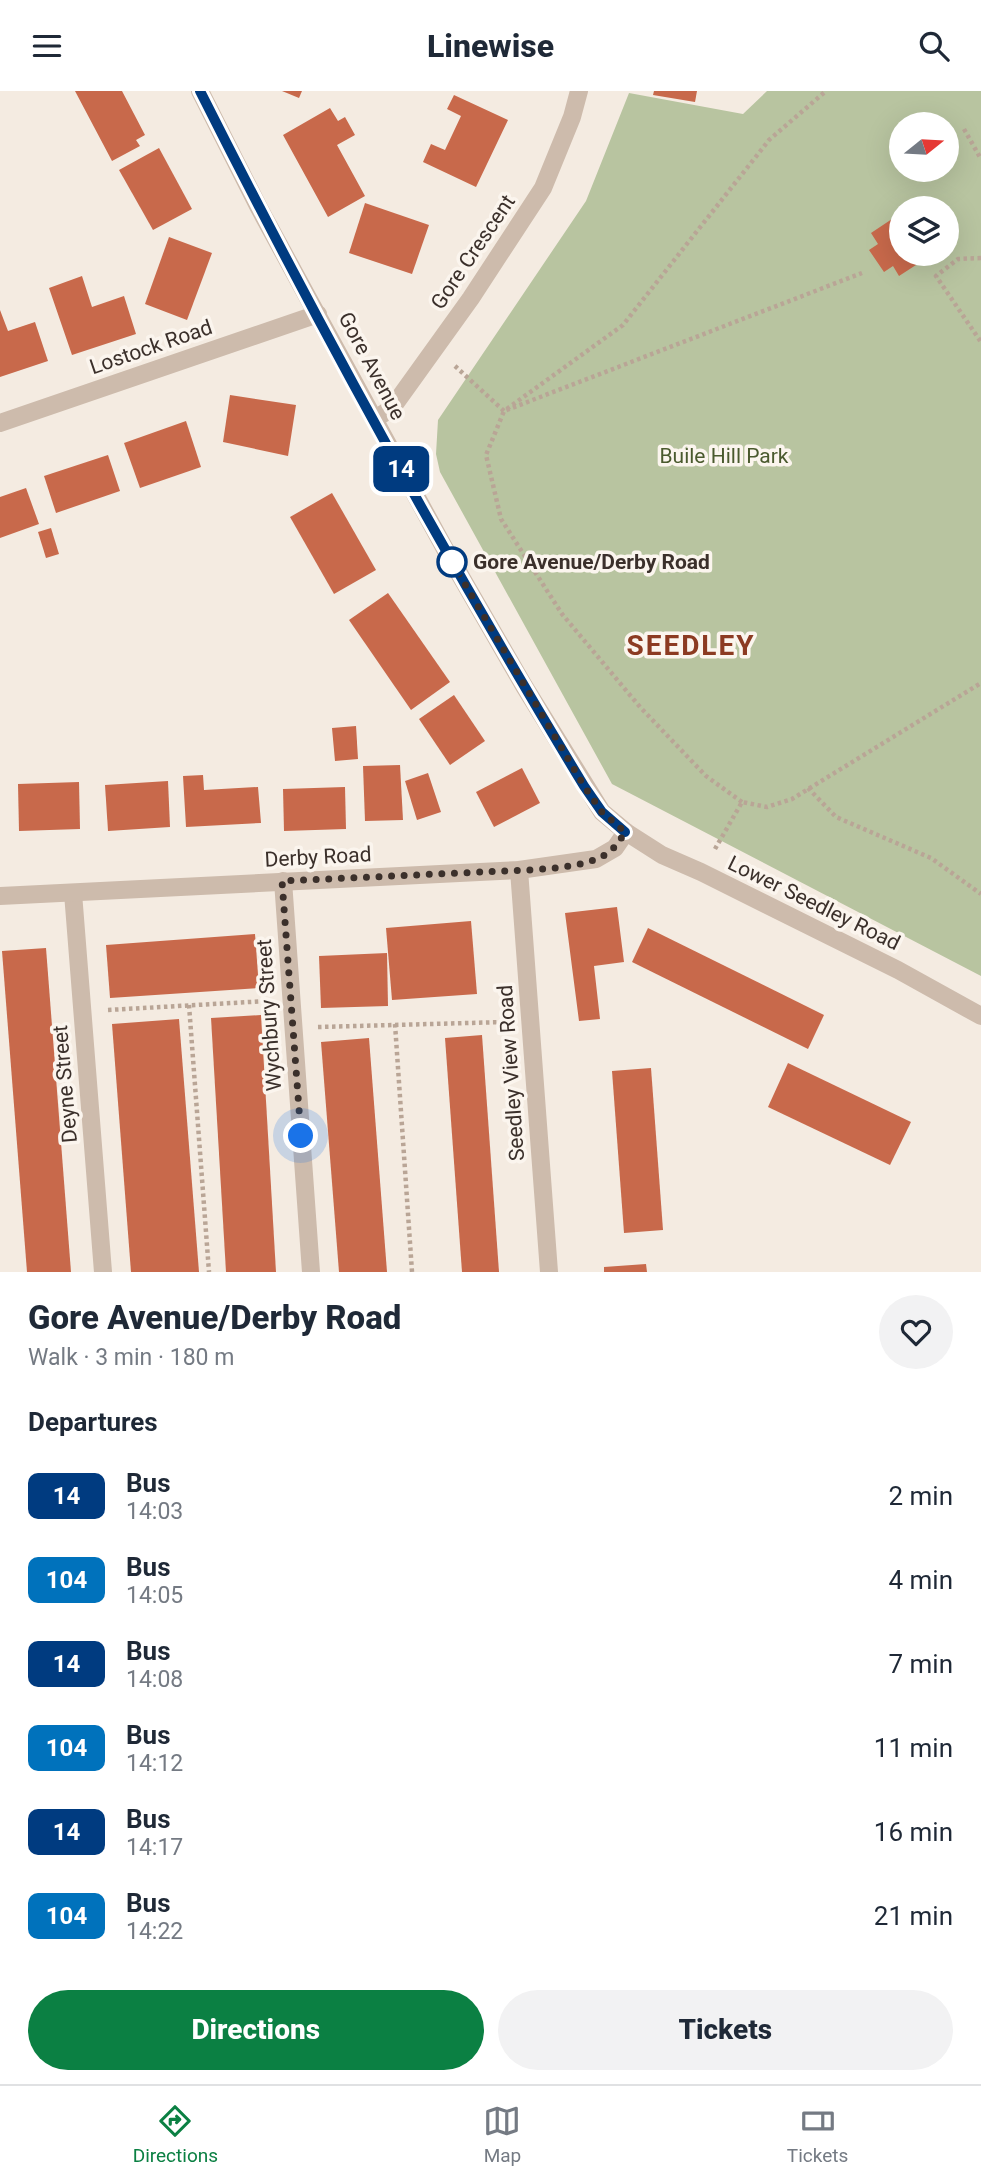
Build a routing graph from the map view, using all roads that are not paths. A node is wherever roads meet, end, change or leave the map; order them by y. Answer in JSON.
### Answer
{"nodes":[{"id":1,"x":200,"y":91,"type":"edge"},
{"id":2,"x":579,"y":91,"type":"edge"},
{"id":3,"x":318,"y":314,"type":"junction"},
{"id":4,"x":375,"y":419,"type":"junction"},
{"id":5,"x":0,"y":423,"type":"edge"},
{"id":6,"x":625,"y":832,"type":"junction"},
{"id":7,"x":519,"y":870,"type":"junction"},
{"id":8,"x":282,"y":881,"type":"junction"},
{"id":9,"x":73,"y":893,"type":"junction"},
{"id":10,"x":0,"y":896,"type":"edge"},
{"id":11,"x":981,"y":1016,"type":"edge"},
{"id":12,"x":103,"y":1272,"type":"edge"},
{"id":13,"x":311,"y":1272,"type":"edge"},
{"id":14,"x":549,"y":1272,"type":"edge"}],
"edges":[{"from":1,"to":3,"type":"street","name":"Gore Avenue"},
{"from":2,"to":4,"type":"street","name":"Gore Crescent"},
{"from":3,"to":4,"type":"street","name":"Gore Avenue"},
{"from":3,"to":5,"type":"street","name":"Lostock Road"},
{"from":4,"to":6,"type":"street","name":"Gore Avenue"},
{"from":6,"to":7,"type":"street","name":"Derby Road"},
{"from":6,"to":11,"type":"street","name":"Lower Seedley Road"},
{"from":7,"to":8,"type":"street","name":"Derby Road"},
{"from":7,"to":14,"type":"street","name":"Seedley View Road"},
{"from":8,"to":9,"type":"street","name":"Derby Road"},
{"from":8,"to":13,"type":"street","name":"Wychbury Street"},
{"from":9,"to":10,"type":"street","name":"Derby Road"},
{"from":9,"to":12,"type":"street","name":"Deyne Street"}]}
